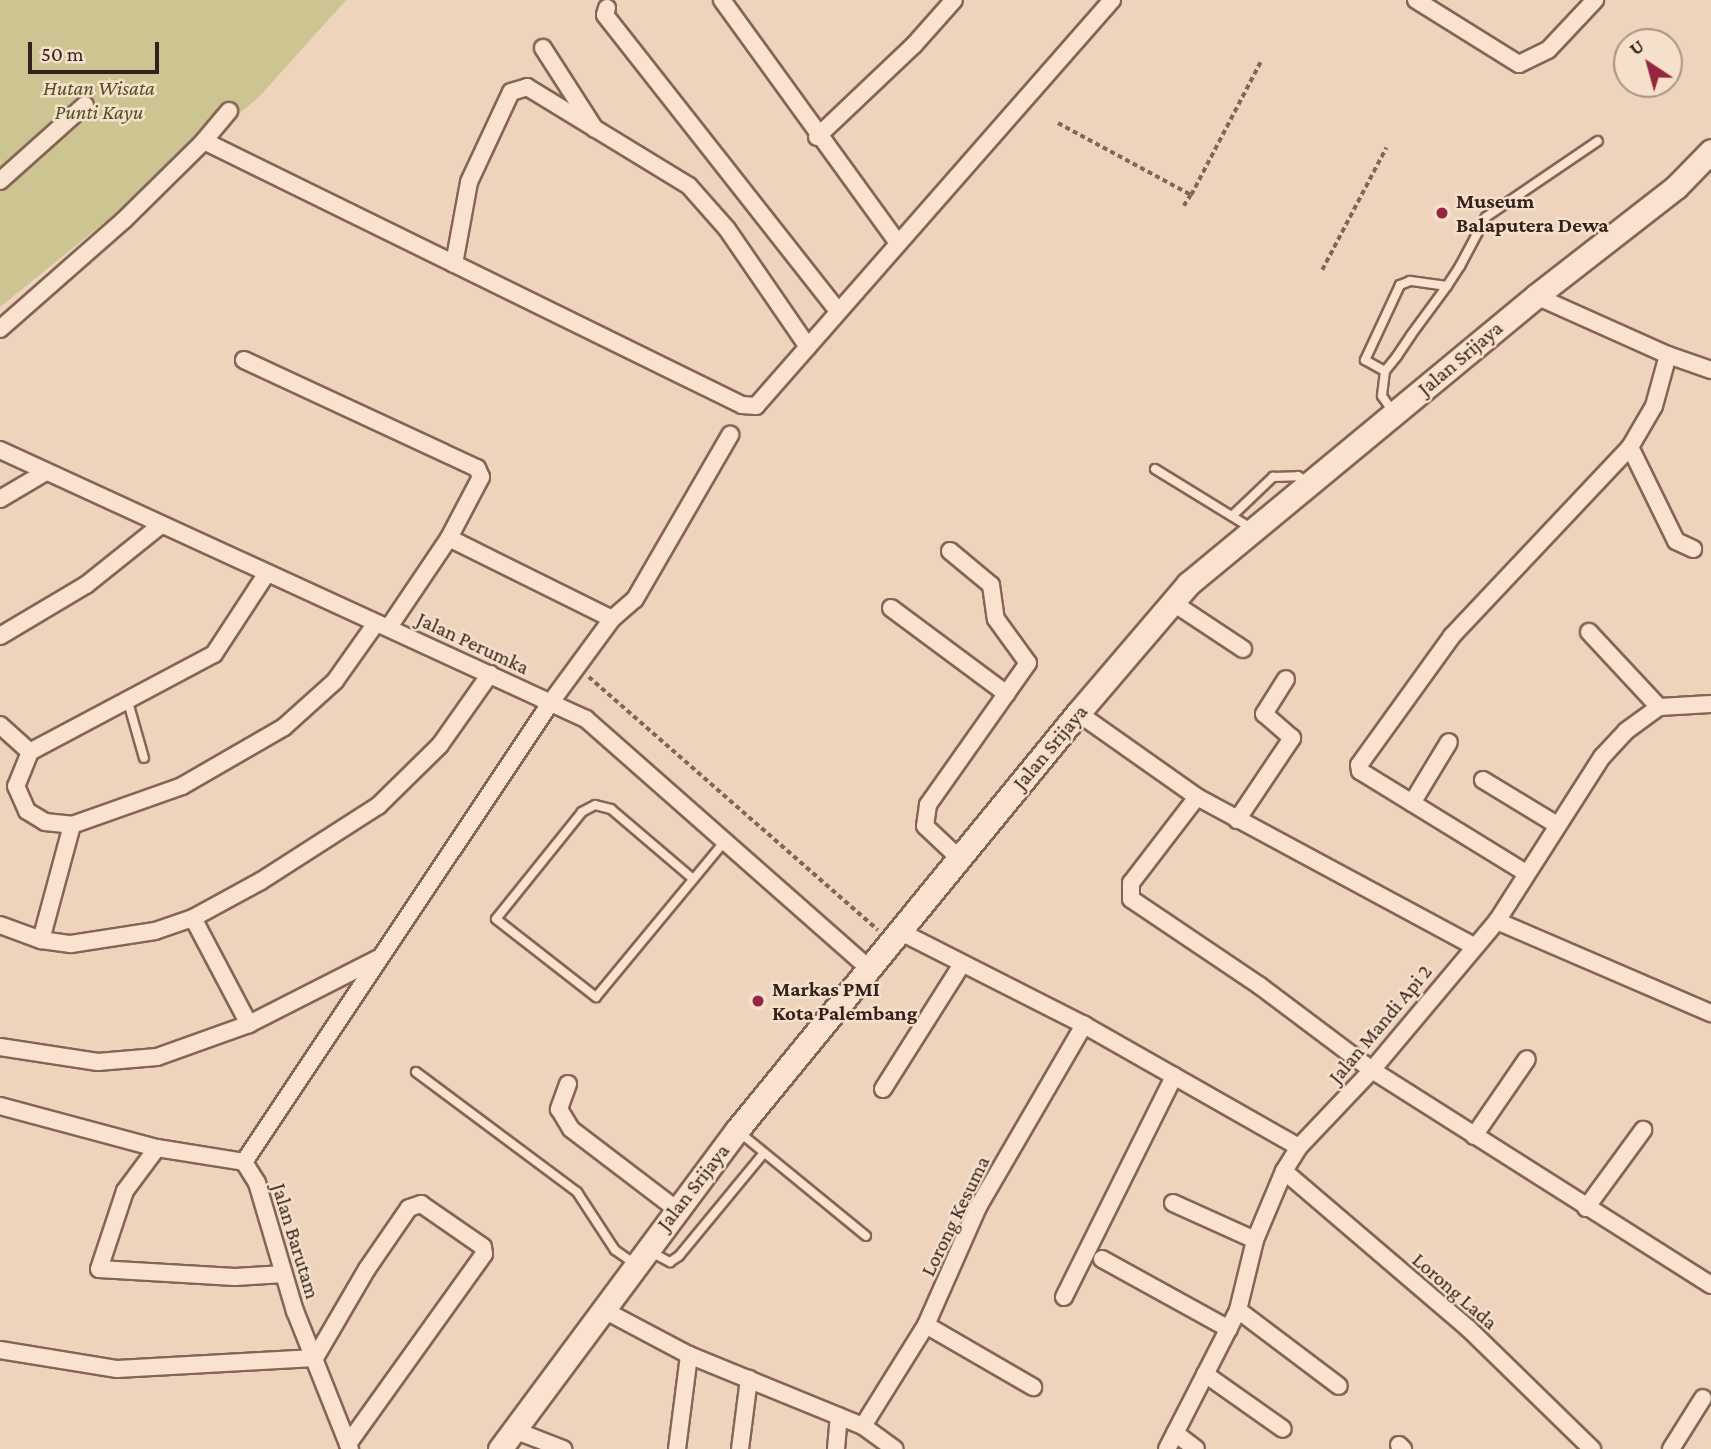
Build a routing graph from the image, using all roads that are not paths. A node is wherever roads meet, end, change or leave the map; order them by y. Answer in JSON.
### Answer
{"nodes":[{"id":1,"x":722,"y":0,"type":"edge"},
{"id":2,"x":954,"y":0,"type":"edge"},
{"id":3,"x":1112,"y":0,"type":"edge"},
{"id":4,"x":1416,"y":0,"type":"edge"},
{"id":5,"x":1595,"y":0,"type":"edge"},
{"id":6,"x":607,"y":8,"type":"dead end"},
{"id":7,"x":543,"y":48,"type":"dead end"},
{"id":8,"x":85,"y":105,"type":"dead end"},
{"id":9,"x":229,"y":111,"type":"dead end"},
{"id":10,"x":600,"y":135,"type":"junction"},
{"id":11,"x":817,"y":136,"type":"junction"},
{"id":12,"x":204,"y":141,"type":"junction"},
{"id":13,"x":1598,"y":141,"type":"dead end"},
{"id":14,"x":1711,"y":151,"type":"edge"},
{"id":15,"x":0,"y":181,"type":"edge"},
{"id":16,"x":897,"y":242,"type":"junction"},
{"id":17,"x":454,"y":264,"type":"junction"},
{"id":18,"x":1447,"y":286,"type":"junction"},
{"id":19,"x":1536,"y":296,"type":"junction"},
{"id":20,"x":838,"y":311,"type":"junction"},
{"id":21,"x":0,"y":329,"type":"edge"},
{"id":22,"x":808,"y":347,"type":"junction"},
{"id":23,"x":1668,"y":355,"type":"junction"},
{"id":24,"x":244,"y":360,"type":"dead end"},
{"id":25,"x":1711,"y":370,"type":"edge"},
{"id":26,"x":1385,"y":371,"type":"junction"},
{"id":27,"x":1394,"y":413,"type":"junction"},
{"id":28,"x":730,"y":435,"type":"dead end"},
{"id":29,"x":1630,"y":447,"type":"junction"},
{"id":30,"x":0,"y":450,"type":"edge"},
{"id":31,"x":1156,"y":469,"type":"dead end"},
{"id":32,"x":44,"y":473,"type":"junction"},
{"id":33,"x":1308,"y":484,"type":"junction"},
{"id":34,"x":0,"y":499,"type":"edge"},
{"id":35,"x":1232,"y":516,"type":"junction"},
{"id":36,"x":162,"y":525,"type":"junction"},
{"id":37,"x":1253,"y":530,"type":"junction"},
{"id":38,"x":449,"y":538,"type":"junction"},
{"id":39,"x":1693,"y":549,"type":"dead end"},
{"id":40,"x":950,"y":551,"type":"dead end"},
{"id":41,"x":267,"y":573,"type":"junction"},
{"id":42,"x":1172,"y":602,"type":"junction"},
{"id":43,"x":891,"y":608,"type":"dead end"},
{"id":44,"x":612,"y":619,"type":"junction"},
{"id":45,"x":382,"y":625,"type":"junction"},
{"id":46,"x":1589,"y":632,"type":"dead end"},
{"id":47,"x":0,"y":636,"type":"edge"},
{"id":48,"x":1243,"y":649,"type":"dead end"},
{"id":49,"x":490,"y":674,"type":"junction"},
{"id":50,"x":1286,"y":679,"type":"dead end"},
{"id":51,"x":1007,"y":694,"type":"junction"},
{"id":52,"x":128,"y":702,"type":"junction"},
{"id":53,"x":551,"y":702,"type":"junction"},
{"id":54,"x":1711,"y":704,"type":"edge"},
{"id":55,"x":1659,"y":707,"type":"junction"},
{"id":56,"x":1078,"y":713,"type":"junction"},
{"id":57,"x":0,"y":725,"type":"edge"},
{"id":58,"x":1449,"y":743,"type":"dead end"},
{"id":59,"x":30,"y":752,"type":"junction"},
{"id":60,"x":144,"y":758,"type":"dead end"},
{"id":61,"x":1483,"y":780,"type":"dead end"},
{"id":62,"x":1198,"y":797,"type":"junction"},
{"id":63,"x":1412,"y":803,"type":"junction"},
{"id":64,"x":1237,"y":820,"type":"junction"},
{"id":65,"x":72,"y":825,"type":"junction"},
{"id":66,"x":1557,"y":825,"type":"junction"},
{"id":67,"x":726,"y":840,"type":"junction"},
{"id":68,"x":959,"y":858,"type":"junction"},
{"id":69,"x":1526,"y":873,"type":"junction"},
{"id":70,"x":692,"y":878,"type":"junction"},
{"id":71,"x":193,"y":918,"type":"junction"},
{"id":72,"x":1497,"y":921,"type":"junction"},
{"id":73,"x":0,"y":925,"type":"edge"},
{"id":74,"x":894,"y":936,"type":"junction"},
{"id":75,"x":41,"y":940,"type":"junction"},
{"id":76,"x":1474,"y":946,"type":"junction"},
{"id":77,"x":379,"y":959,"type":"junction"},
{"id":78,"x":962,"y":964,"type":"junction"},
{"id":79,"x":867,"y":967,"type":"junction"},
{"id":80,"x":1711,"y":1013,"type":"edge"},
{"id":81,"x":249,"y":1024,"type":"junction"},
{"id":82,"x":1084,"y":1024,"type":"junction"},
{"id":83,"x":0,"y":1047,"type":"edge"},
{"id":84,"x":1527,"y":1059,"type":"dead end"},
{"id":85,"x":1372,"y":1070,"type":"junction"},
{"id":86,"x":416,"y":1072,"type":"dead end"},
{"id":87,"x":1174,"y":1076,"type":"junction"},
{"id":88,"x":568,"y":1084,"type":"dead end"},
{"id":89,"x":883,"y":1089,"type":"dead end"},
{"id":90,"x":0,"y":1106,"type":"edge"},
{"id":91,"x":737,"y":1130,"type":"junction"},
{"id":92,"x":1643,"y":1130,"type":"dead end"},
{"id":93,"x":1474,"y":1136,"type":"junction"},
{"id":94,"x":1299,"y":1147,"type":"junction"},
{"id":95,"x":158,"y":1148,"type":"junction"},
{"id":96,"x":763,"y":1154,"type":"junction"},
{"id":97,"x":244,"y":1162,"type":"junction"},
{"id":98,"x":1284,"y":1171,"type":"junction"},
{"id":99,"x":1173,"y":1203,"type":"dead end"},
{"id":100,"x":1586,"y":1208,"type":"junction"},
{"id":101,"x":676,"y":1209,"type":"junction"},
{"id":102,"x":866,"y":1236,"type":"dead end"},
{"id":103,"x":1255,"y":1240,"type":"junction"},
{"id":104,"x":641,"y":1256,"type":"junction"},
{"id":105,"x":1102,"y":1259,"type":"dead end"},
{"id":106,"x":284,"y":1275,"type":"junction"},
{"id":107,"x":1711,"y":1285,"type":"edge"},
{"id":108,"x":1063,"y":1297,"type":"dead end"},
{"id":109,"x":602,"y":1309,"type":"junction"},
{"id":110,"x":1238,"y":1310,"type":"junction"},
{"id":111,"x":926,"y":1325,"type":"junction"},
{"id":112,"x":1229,"y":1329,"type":"junction"},
{"id":113,"x":0,"y":1350,"type":"edge"},
{"id":114,"x":689,"y":1355,"type":"junction"},
{"id":115,"x":314,"y":1358,"type":"junction"},
{"id":116,"x":1205,"y":1374,"type":"junction"},
{"id":117,"x":749,"y":1379,"type":"junction"},
{"id":118,"x":1339,"y":1386,"type":"dead end"},
{"id":119,"x":1033,"y":1387,"type":"dead end"},
{"id":120,"x":1703,"y":1398,"type":"dead end"},
{"id":121,"x":839,"y":1416,"type":"junction"},
{"id":122,"x":863,"y":1426,"type":"junction"},
{"id":123,"x":1283,"y":1429,"type":"dead end"},
{"id":124,"x":514,"y":1430,"type":"junction"},
{"id":125,"x":1175,"y":1433,"type":"junction"},
{"id":126,"x":349,"y":1447,"type":"edge"},
{"id":127,"x":500,"y":1449,"type":"edge"},
{"id":128,"x":563,"y":1449,"type":"edge"},
{"id":129,"x":677,"y":1449,"type":"edge"},
{"id":130,"x":740,"y":1449,"type":"edge"},
{"id":131,"x":836,"y":1449,"type":"edge"},
{"id":132,"x":895,"y":1449,"type":"edge"},
{"id":133,"x":1167,"y":1449,"type":"edge"},
{"id":134,"x":1196,"y":1449,"type":"edge"},
{"id":135,"x":1592,"y":1449,"type":"edge"},
{"id":136,"x":1671,"y":1449,"type":"edge"}],
"edges":[{"from":1,"to":11,"type":"street"},
{"from":2,"to":11,"type":"street"},
{"from":3,"to":16,"type":"street"},
{"from":4,"to":5,"type":"street"},
{"from":6,"to":20,"type":"street"},
{"from":7,"to":10,"type":"street"},
{"from":8,"to":15,"type":"street"},
{"from":9,"to":12,"type":"street"},
{"from":10,"to":17,"type":"street"},
{"from":10,"to":22,"type":"street"},
{"from":11,"to":16,"type":"street"},
{"from":12,"to":17,"type":"street"},
{"from":12,"to":21,"type":"street"},
{"from":13,"to":18,"type":"lane"},
{"from":14,"to":19,"type":"street","name":"Jalan Srijaya"},
{"from":16,"to":20,"type":"street"},
{"from":17,"to":22,"type":"street"},
{"from":18,"to":26,"type":"lane"},
{"from":18,"to":26,"type":"lane"},
{"from":19,"to":23,"type":"street"},
{"from":19,"to":27,"type":"street","name":"Jalan Srijaya"},
{"from":20,"to":22,"type":"street"},
{"from":23,"to":25,"type":"street"},
{"from":23,"to":29,"type":"street"},
{"from":24,"to":38,"type":"street"},
{"from":26,"to":27,"type":"lane"},
{"from":27,"to":33,"type":"street","name":"Jalan Srijaya"},
{"from":28,"to":44,"type":"street"},
{"from":29,"to":39,"type":"street"},
{"from":29,"to":63,"type":"street"},
{"from":30,"to":32,"type":"street","name":"Jalan Perumka"},
{"from":31,"to":35,"type":"lane"},
{"from":32,"to":34,"type":"street"},
{"from":32,"to":36,"type":"street","name":"Jalan Perumka"},
{"from":33,"to":35,"type":"lane"},
{"from":33,"to":37,"type":"street","name":"Jalan Srijaya"},
{"from":35,"to":37,"type":"lane"},
{"from":36,"to":41,"type":"street","name":"Jalan Perumka"},
{"from":36,"to":47,"type":"street"},
{"from":37,"to":42,"type":"street","name":"Jalan Srijaya"},
{"from":38,"to":44,"type":"street"},
{"from":38,"to":45,"type":"street"},
{"from":40,"to":51,"type":"street"},
{"from":41,"to":45,"type":"street","name":"Jalan Perumka"},
{"from":41,"to":52,"type":"street"},
{"from":42,"to":48,"type":"street"},
{"from":42,"to":56,"type":"street","name":"Jalan Srijaya"},
{"from":43,"to":51,"type":"street"},
{"from":44,"to":53,"type":"street"},
{"from":45,"to":49,"type":"street","name":"Jalan Perumka"},
{"from":45,"to":65,"type":"street"},
{"from":46,"to":55,"type":"street"},
{"from":49,"to":53,"type":"street","name":"Jalan Perumka"},
{"from":49,"to":71,"type":"street"},
{"from":50,"to":64,"type":"street"},
{"from":51,"to":68,"type":"street"},
{"from":52,"to":59,"type":"street"},
{"from":52,"to":60,"type":"lane"},
{"from":53,"to":67,"type":"street","name":"Jalan Perumka"},
{"from":53,"to":77,"type":"street"},
{"from":54,"to":55,"type":"street"},
{"from":55,"to":66,"type":"street","name":"Jalan Mandi Api 2"},
{"from":56,"to":62,"type":"street"},
{"from":56,"to":68,"type":"street","name":"Jalan Srijaya"},
{"from":57,"to":59,"type":"street"},
{"from":58,"to":63,"type":"street"},
{"from":59,"to":65,"type":"street"},
{"from":61,"to":66,"type":"street"},
{"from":62,"to":64,"type":"street"},
{"from":62,"to":85,"type":"street"},
{"from":63,"to":69,"type":"street"},
{"from":64,"to":76,"type":"street"},
{"from":65,"to":75,"type":"street"},
{"from":66,"to":69,"type":"street","name":"Jalan Mandi Api 2"},
{"from":67,"to":70,"type":"lane"},
{"from":67,"to":79,"type":"street","name":"Jalan Perumka"},
{"from":68,"to":74,"type":"street","name":"Jalan Srijaya"},
{"from":69,"to":72,"type":"street","name":"Jalan Mandi Api 2"},
{"from":70,"to":70,"type":"lane"},
{"from":71,"to":75,"type":"street"},
{"from":71,"to":81,"type":"street"},
{"from":72,"to":76,"type":"street","name":"Jalan Mandi Api 2"},
{"from":72,"to":80,"type":"street"},
{"from":73,"to":75,"type":"street"},
{"from":74,"to":78,"type":"street"},
{"from":74,"to":79,"type":"street","name":"Jalan Srijaya"},
{"from":76,"to":85,"type":"street","name":"Jalan Mandi Api 2"},
{"from":77,"to":81,"type":"street"},
{"from":77,"to":97,"type":"street"},
{"from":78,"to":82,"type":"street"},
{"from":78,"to":89,"type":"street"},
{"from":79,"to":91,"type":"street","name":"Jalan Srijaya"},
{"from":81,"to":83,"type":"street"},
{"from":82,"to":87,"type":"street"},
{"from":82,"to":111,"type":"street","name":"Lorong Kesuma"},
{"from":84,"to":93,"type":"street"},
{"from":85,"to":93,"type":"street"},
{"from":85,"to":94,"type":"street","name":"Jalan Mandi Api 2"},
{"from":86,"to":104,"type":"lane"},
{"from":87,"to":94,"type":"street"},
{"from":87,"to":108,"type":"street"},
{"from":88,"to":101,"type":"street"},
{"from":90,"to":95,"type":"street"},
{"from":91,"to":96,"type":"lane"},
{"from":91,"to":101,"type":"street","name":"Jalan Srijaya"},
{"from":92,"to":100,"type":"street"},
{"from":93,"to":100,"type":"street"},
{"from":94,"to":98,"type":"street","name":"Jalan Mandi Api 2"},
{"from":95,"to":97,"type":"street"},
{"from":95,"to":106,"type":"street"},
{"from":96,"to":102,"type":"lane"},
{"from":96,"to":104,"type":"lane"},
{"from":97,"to":106,"type":"street","name":"Jalan Barutam"},
{"from":98,"to":103,"type":"street","name":"Jalan Mandi Api 2"},
{"from":98,"to":135,"type":"street","name":"Lorong Lada"},
{"from":99,"to":103,"type":"street"},
{"from":100,"to":107,"type":"street"},
{"from":101,"to":104,"type":"street","name":"Jalan Srijaya"},
{"from":103,"to":110,"type":"street","name":"Jalan Mandi Api 2"},
{"from":104,"to":109,"type":"street","name":"Jalan Srijaya"},
{"from":105,"to":112,"type":"street"},
{"from":106,"to":115,"type":"street","name":"Jalan Barutam"},
{"from":109,"to":114,"type":"street"},
{"from":109,"to":124,"type":"street","name":"Jalan Srijaya"},
{"from":110,"to":112,"type":"street","name":"Jalan Mandi Api 2"},
{"from":110,"to":118,"type":"street"},
{"from":111,"to":119,"type":"street"},
{"from":111,"to":122,"type":"street","name":"Lorong Kesuma"},
{"from":112,"to":116,"type":"street","name":"Jalan Mandi Api 2"},
{"from":113,"to":115,"type":"street"},
{"from":114,"to":117,"type":"street"},
{"from":114,"to":129,"type":"street"},
{"from":115,"to":126,"type":"street","name":"Jalan Barutam"},
{"from":115,"to":126,"type":"street"},
{"from":116,"to":123,"type":"street"},
{"from":116,"to":125,"type":"street","name":"Jalan Mandi Api 2"},
{"from":117,"to":121,"type":"street"},
{"from":117,"to":130,"type":"street"},
{"from":120,"to":136,"type":"street"},
{"from":121,"to":122,"type":"street"},
{"from":121,"to":131,"type":"street"},
{"from":122,"to":132,"type":"street"},
{"from":124,"to":127,"type":"street","name":"Jalan Srijaya"},
{"from":124,"to":128,"type":"street"},
{"from":125,"to":133,"type":"street","name":"Jalan Mandi Api 2"},
{"from":125,"to":134,"type":"street"}]}
